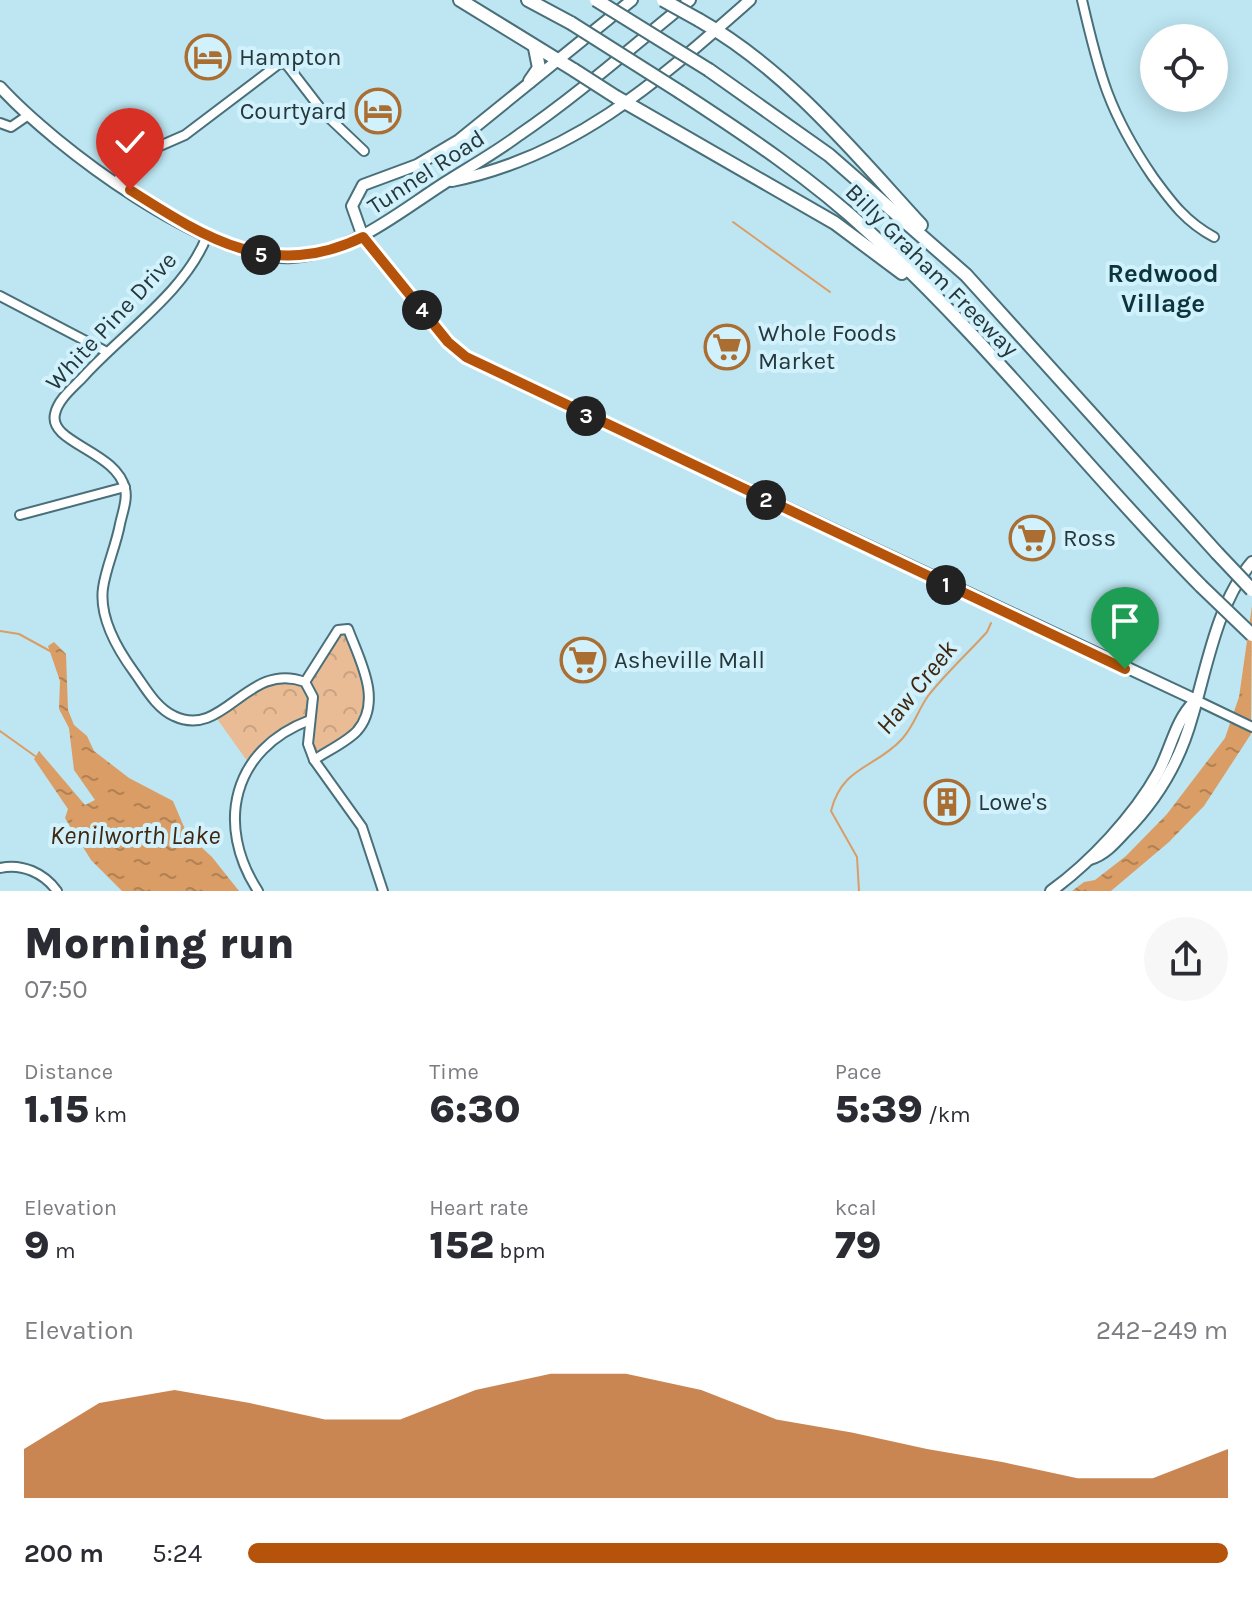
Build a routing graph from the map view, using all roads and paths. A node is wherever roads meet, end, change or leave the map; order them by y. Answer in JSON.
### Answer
{"nodes":[{"id":1,"x":460,"y":0,"type":"edge"},
{"id":2,"x":528,"y":0,"type":"edge"},
{"id":3,"x":596,"y":0,"type":"edge"},
{"id":4,"x":632,"y":0,"type":"edge"},
{"id":5,"x":663,"y":0,"type":"edge"},
{"id":6,"x":690,"y":0,"type":"edge"},
{"id":7,"x":750,"y":0,"type":"edge"},
{"id":8,"x":1082,"y":0,"type":"edge"},
{"id":9,"x":716,"y":30,"type":"junction"},
{"id":10,"x":535,"y":48,"type":"junction"},
{"id":11,"x":559,"y":61,"type":"junction"},
{"id":12,"x":530,"y":81,"type":"junction"},
{"id":13,"x":0,"y":87,"type":"edge"},
{"id":14,"x":621,"y":100,"type":"junction"},
{"id":15,"x":27,"y":116,"type":"junction"},
{"id":16,"x":0,"y":123,"type":"edge"},
{"id":17,"x":364,"y":151,"type":"dead end"},
{"id":18,"x":116,"y":182,"type":"junction"},
{"id":19,"x":446,"y":182,"type":"junction"},
{"id":20,"x":207,"y":236,"type":"junction"},
{"id":21,"x":363,"y":237,"type":"junction"},
{"id":22,"x":1214,"y":237,"type":"dead end"},
{"id":23,"x":966,"y":275,"type":"junction"},
{"id":24,"x":0,"y":296,"type":"edge"},
{"id":25,"x":939,"y":301,"type":"junction"},
{"id":26,"x":107,"y":352,"type":"junction"},
{"id":27,"x":125,"y":487,"type":"junction"},
{"id":28,"x":20,"y":515,"type":"dead end"},
{"id":29,"x":1252,"y":562,"type":"edge"},
{"id":30,"x":1252,"y":590,"type":"edge"},
{"id":31,"x":1252,"y":635,"type":"edge"},
{"id":32,"x":305,"y":682,"type":"junction"},
{"id":33,"x":1196,"y":700,"type":"junction"},
{"id":34,"x":310,"y":720,"type":"junction"},
{"id":35,"x":1252,"y":727,"type":"edge"},
{"id":36,"x":314,"y":760,"type":"junction"},
{"id":37,"x":0,"y":868,"type":"edge"},
{"id":38,"x":57,"y":891,"type":"edge"},
{"id":39,"x":258,"y":891,"type":"edge"},
{"id":40,"x":383,"y":891,"type":"edge"},
{"id":41,"x":1051,"y":891,"type":"edge"}],
"edges":[{"from":1,"to":10,"type":"highway"},
{"from":2,"to":25,"type":"highway","name":"Billy Graham Freeway","bridge":true},
{"from":3,"to":23,"type":"highway","name":"Billy Graham Freeway","bridge":true},
{"from":4,"to":11,"type":"main road"},
{"from":5,"to":9,"type":"highway","bridge":true},
{"from":6,"to":19,"type":"main road","name":"Tunnel Road"},
{"from":7,"to":9,"type":"main road"},
{"from":8,"to":22,"type":"street"},
{"from":9,"to":14,"type":"main road"},
{"from":9,"to":23,"type":"highway"},
{"from":10,"to":11,"type":"highway"},
{"from":10,"to":12,"type":"highway"},
{"from":11,"to":12,"type":"main road"},
{"from":11,"to":14,"type":"highway","bridge":true},
{"from":12,"to":21,"type":"main road"},
{"from":13,"to":15,"type":"main road","name":"Tunnel Road"},
{"from":14,"to":19,"type":"main road"},
{"from":14,"to":25,"type":"highway"},
{"from":15,"to":16,"type":"street"},
{"from":15,"to":18,"type":"main road","name":"Tunnel Road"},
{"from":17,"to":18,"type":"street"},
{"from":18,"to":20,"type":"main road","name":"Tunnel Road"},
{"from":19,"to":21,"type":"main road","name":"Tunnel Road"},
{"from":20,"to":21,"type":"main road","name":"Tunnel Road"},
{"from":20,"to":26,"type":"street","name":"White Pine Drive"},
{"from":21,"to":33,"type":"main road"},
{"from":23,"to":30,"type":"highway","name":"Billy Graham Freeway","bridge":true},
{"from":24,"to":26,"type":"street"},
{"from":25,"to":31,"type":"highway","name":"Billy Graham Freeway","bridge":true},
{"from":26,"to":27,"type":"street","name":"White Pine Drive"},
{"from":27,"to":28,"type":"street"},
{"from":27,"to":32,"type":"street"},
{"from":29,"to":33,"type":"main road"},
{"from":32,"to":34,"type":"street"},
{"from":32,"to":36,"type":"street"},
{"from":33,"to":35,"type":"street"},
{"from":33,"to":41,"type":"main road"},
{"from":34,"to":36,"type":"street"},
{"from":34,"to":39,"type":"street"},
{"from":36,"to":40,"type":"street"},
{"from":37,"to":38,"type":"street"}]}
